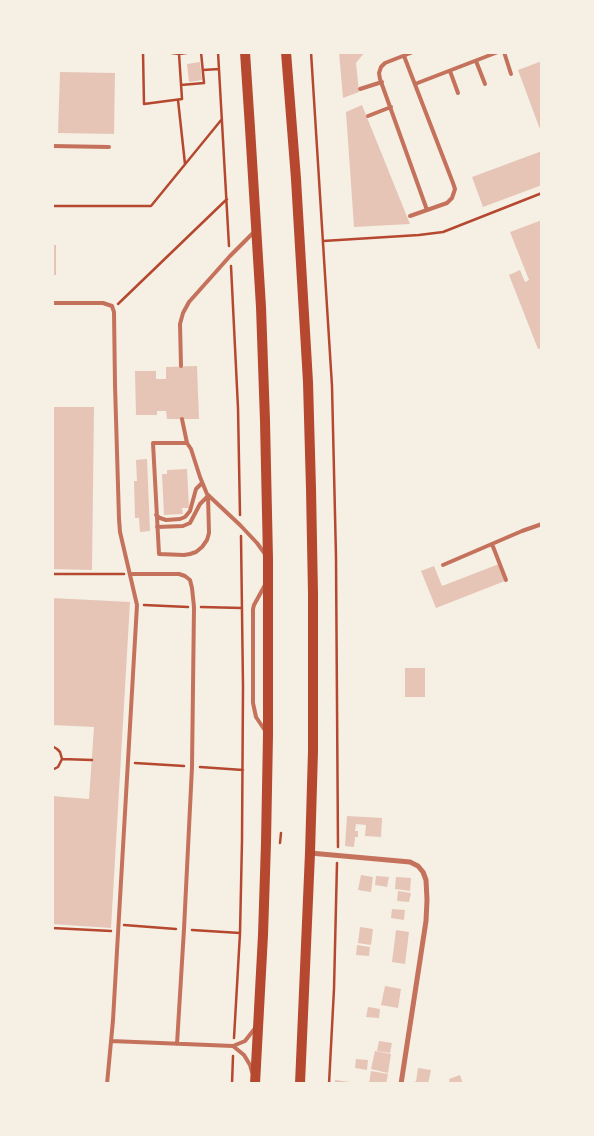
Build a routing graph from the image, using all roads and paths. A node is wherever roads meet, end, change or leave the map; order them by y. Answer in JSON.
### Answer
{"nodes":[{"id":1,"x":142,"y":52,"type":"edge"},
{"id":2,"x":164,"y":52,"type":"edge"},
{"id":3,"x":193,"y":52,"type":"edge"},
{"id":4,"x":202,"y":52,"type":"edge"},
{"id":5,"x":218,"y":52,"type":"edge"},
{"id":6,"x":244,"y":52,"type":"edge"},
{"id":7,"x":312,"y":52,"type":"edge"},
{"id":8,"x":413,"y":52,"type":"edge"},
{"id":9,"x":498,"y":52,"type":"edge"},
{"id":10,"x":504,"y":52,"type":"edge"},
{"id":11,"x":179,"y":54,"type":"junction"},
{"id":12,"x":287,"y":55,"type":"edge"},
{"id":13,"x":404,"y":56,"type":"junction"},
{"id":14,"x":476,"y":61,"type":"junction"},
{"id":15,"x":219,"y":69,"type":"junction"},
{"id":16,"x":203,"y":70,"type":"junction"},
{"id":17,"x":450,"y":71,"type":"junction"},
{"id":18,"x":511,"y":74,"type":"dead end"},
{"id":19,"x":382,"y":82,"type":"junction"},
{"id":20,"x":415,"y":84,"type":"junction"},
{"id":21,"x":485,"y":84,"type":"dead end"},
{"id":22,"x":181,"y":85,"type":"junction"},
{"id":23,"x":360,"y":89,"type":"dead end"},
{"id":24,"x":458,"y":93,"type":"dead end"},
{"id":25,"x":178,"y":100,"type":"junction"},
{"id":26,"x":391,"y":107,"type":"junction"},
{"id":27,"x":368,"y":116,"type":"dead end"},
{"id":28,"x":222,"y":119,"type":"junction"},
{"id":29,"x":52,"y":146,"type":"edge"},
{"id":30,"x":109,"y":147,"type":"dead end"},
{"id":31,"x":185,"y":164,"type":"junction"},
{"id":32,"x":542,"y":193,"type":"edge"},
{"id":33,"x":227,"y":199,"type":"junction"},
{"id":34,"x":52,"y":206,"type":"edge"},
{"id":35,"x":427,"y":210,"type":"junction"},
{"id":36,"x":410,"y":216,"type":"dead end"},
{"id":37,"x":257,"y":229,"type":"junction"},
{"id":38,"x":323,"y":241,"type":"junction"},
{"id":39,"x":230,"y":256,"type":"junction"},
{"id":40,"x":52,"y":303,"type":"edge"},
{"id":41,"x":113,"y":308,"type":"junction"},
{"id":42,"x":181,"y":366,"type":"dead end"},
{"id":43,"x":182,"y":419,"type":"dead end"},
{"id":44,"x":187,"y":443,"type":"junction"},
{"id":45,"x":202,"y":483,"type":"junction"},
{"id":46,"x":208,"y":496,"type":"junction"},
{"id":47,"x":156,"y":515,"type":"junction"},
{"id":48,"x":542,"y":524,"type":"edge"},
{"id":49,"x":240,"y":525,"type":"junction"},
{"id":50,"x":157,"y":527,"type":"junction"},
{"id":51,"x":492,"y":544,"type":"junction"},
{"id":52,"x":268,"y":560,"type":"junction"},
{"id":53,"x":443,"y":565,"type":"dead end"},
{"id":54,"x":52,"y":574,"type":"edge"},
{"id":55,"x":130,"y":574,"type":"junction"},
{"id":56,"x":268,"y":578,"type":"junction"},
{"id":57,"x":506,"y":580,"type":"dead end"},
{"id":58,"x":268,"y":735,"type":"junction"},
{"id":59,"x":52,"y":746,"type":"edge"},
{"id":60,"x":62,"y":759,"type":"junction"},
{"id":61,"x":92,"y":760,"type":"dead end"},
{"id":62,"x":127,"y":762,"type":"junction"},
{"id":63,"x":192,"y":766,"type":"junction"},
{"id":64,"x":52,"y":770,"type":"edge"},
{"id":65,"x":243,"y":770,"type":"junction"},
{"id":66,"x":281,"y":833,"type":"dead end"},
{"id":67,"x":280,"y":843,"type":"dead end"},
{"id":68,"x":310,"y":853,"type":"junction"},
{"id":69,"x":338,"y":855,"type":"junction"},
{"id":70,"x":52,"y":928,"type":"edge"},
{"id":71,"x":118,"y":932,"type":"junction"},
{"id":72,"x":258,"y":1024,"type":"junction"},
{"id":73,"x":111,"y":1041,"type":"junction"},
{"id":74,"x":177,"y":1044,"type":"junction"},
{"id":75,"x":233,"y":1046,"type":"junction"},
{"id":76,"x":255,"y":1083,"type":"edge"},
{"id":77,"x":107,"y":1084,"type":"edge"},
{"id":78,"x":232,"y":1084,"type":"edge"},
{"id":79,"x":300,"y":1084,"type":"edge"},
{"id":80,"x":328,"y":1084,"type":"edge"},
{"id":81,"x":401,"y":1084,"type":"edge"}],
"edges":[{"from":1,"to":25,"type":"path"},
{"from":2,"to":11,"type":"path"},
{"from":3,"to":11,"type":"path"},
{"from":4,"to":16,"type":"path"},
{"from":5,"to":15,"type":"path"},
{"from":6,"to":37,"type":"main road"},
{"from":7,"to":38,"type":"path"},
{"from":8,"to":13,"type":"lane"},
{"from":9,"to":14,"type":"lane"},
{"from":10,"to":18,"type":"lane"},
{"from":11,"to":22,"type":"path"},
{"from":12,"to":68,"type":"main road"},
{"from":13,"to":19,"type":"lane"},
{"from":13,"to":20,"type":"lane"},
{"from":14,"to":17,"type":"lane"},
{"from":14,"to":21,"type":"lane"},
{"from":15,"to":16,"type":"path"},
{"from":15,"to":28,"type":"path"},
{"from":16,"to":22,"type":"path"},
{"from":17,"to":20,"type":"lane"},
{"from":17,"to":24,"type":"lane"},
{"from":19,"to":23,"type":"lane"},
{"from":19,"to":26,"type":"lane"},
{"from":20,"to":35,"type":"lane"},
{"from":22,"to":25,"type":"path"},
{"from":25,"to":31,"type":"path"},
{"from":26,"to":27,"type":"lane"},
{"from":26,"to":35,"type":"lane"},
{"from":28,"to":31,"type":"path"},
{"from":28,"to":33,"type":"path"},
{"from":29,"to":30,"type":"lane"},
{"from":31,"to":34,"type":"path"},
{"from":32,"to":38,"type":"path"},
{"from":33,"to":39,"type":"path"},
{"from":33,"to":41,"type":"path"},
{"from":35,"to":36,"type":"lane"},
{"from":37,"to":39,"type":"lane"},
{"from":37,"to":52,"type":"main road"},
{"from":38,"to":69,"type":"path"},
{"from":39,"to":42,"type":"lane"},
{"from":39,"to":49,"type":"path"},
{"from":40,"to":41,"type":"lane"},
{"from":41,"to":55,"type":"lane"},
{"from":43,"to":44,"type":"lane"},
{"from":44,"to":45,"type":"lane"},
{"from":44,"to":47,"type":"lane"},
{"from":45,"to":46,"type":"lane"},
{"from":45,"to":47,"type":"lane"},
{"from":46,"to":49,"type":"lane"},
{"from":46,"to":50,"type":"lane"},
{"from":46,"to":50,"type":"lane"},
{"from":47,"to":50,"type":"lane"},
{"from":48,"to":51,"type":"lane"},
{"from":49,"to":52,"type":"lane"},
{"from":49,"to":65,"type":"path"},
{"from":51,"to":53,"type":"lane"},
{"from":51,"to":57,"type":"lane"},
{"from":52,"to":56,"type":"main road"},
{"from":54,"to":55,"type":"path"},
{"from":55,"to":62,"type":"lane"},
{"from":55,"to":63,"type":"lane"},
{"from":56,"to":58,"type":"main road"},
{"from":56,"to":58,"type":"lane"},
{"from":58,"to":72,"type":"main road"},
{"from":59,"to":60,"type":"path"},
{"from":60,"to":61,"type":"path"},
{"from":60,"to":64,"type":"path"},
{"from":62,"to":63,"type":"path"},
{"from":62,"to":71,"type":"lane"},
{"from":63,"to":65,"type":"path"},
{"from":63,"to":74,"type":"lane"},
{"from":65,"to":75,"type":"path"},
{"from":66,"to":67,"type":"path"},
{"from":68,"to":69,"type":"street"},
{"from":68,"to":79,"type":"main road"},
{"from":69,"to":80,"type":"path"},
{"from":69,"to":81,"type":"street"},
{"from":70,"to":71,"type":"path"},
{"from":71,"to":73,"type":"lane"},
{"from":72,"to":75,"type":"lane"},
{"from":72,"to":76,"type":"main road"},
{"from":73,"to":74,"type":"lane"},
{"from":73,"to":77,"type":"lane"},
{"from":74,"to":75,"type":"lane"},
{"from":75,"to":76,"type":"lane"},
{"from":75,"to":78,"type":"path"}]}
